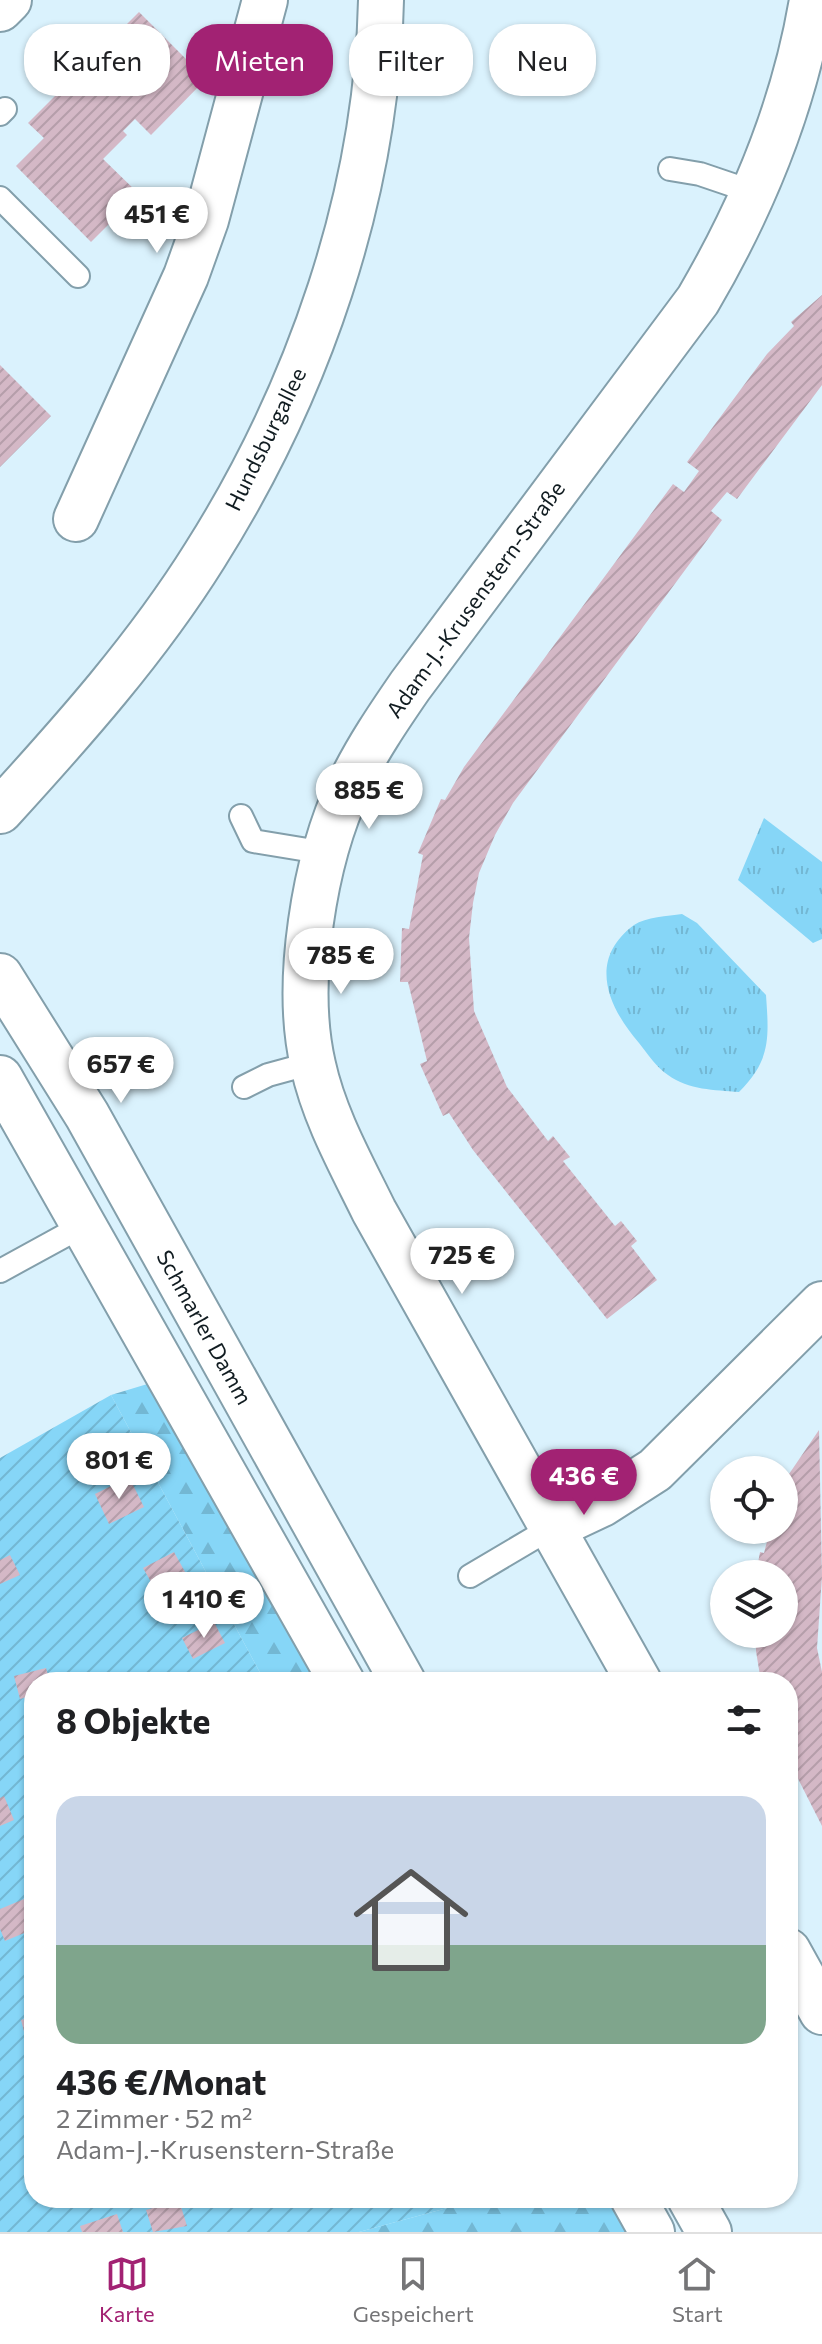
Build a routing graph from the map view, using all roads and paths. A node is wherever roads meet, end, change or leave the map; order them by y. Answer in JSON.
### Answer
{"nodes":[{"id":1,"x":9,"y":0,"type":"edge"},
{"id":2,"x":265,"y":0,"type":"edge"},
{"id":3,"x":381,"y":0,"type":"edge"},
{"id":4,"x":812,"y":0,"type":"edge"},
{"id":5,"x":0,"y":9,"type":"edge"},
{"id":6,"x":670,"y":169,"type":"dead end"},
{"id":7,"x":756,"y":193,"type":"junction"},
{"id":8,"x":0,"y":198,"type":"edge"},
{"id":9,"x":78,"y":276,"type":"dead end"},
{"id":10,"x":76,"y":519,"type":"dead end"},
{"id":11,"x":0,"y":811,"type":"edge"},
{"id":12,"x":241,"y":816,"type":"dead end"},
{"id":13,"x":326,"y":853,"type":"junction"},
{"id":14,"x":0,"y":976,"type":"edge"},
{"id":15,"x":312,"y":1063,"type":"junction"},
{"id":16,"x":0,"y":1078,"type":"edge"},
{"id":17,"x":244,"y":1087,"type":"dead end"},
{"id":18,"x":12,"y":1120,"type":"edge"},
{"id":19,"x":86,"y":1224,"type":"junction"},
{"id":20,"x":0,"y":1271,"type":"edge"},
{"id":21,"x":822,"y":1304,"type":"edge"},
{"id":22,"x":551,"y":1528,"type":"junction"},
{"id":23,"x":470,"y":1576,"type":"dead end"},
{"id":24,"x":336,"y":1672,"type":"edge"},
{"id":25,"x":397,"y":1672,"type":"edge"},
{"id":26,"x":633,"y":1672,"type":"edge"},
{"id":27,"x":798,"y":1969,"type":"edge"},
{"id":28,"x":822,"y":2012,"type":"edge"},
{"id":29,"x":639,"y":2208,"type":"edge"},
{"id":30,"x":696,"y":2208,"type":"edge"},
{"id":31,"x":652,"y":2232,"type":"edge"},
{"id":32,"x":709,"y":2232,"type":"edge"}],
"edges":[{"from":1,"to":5,"type":"street"},
{"from":2,"to":10,"type":"street"},
{"from":3,"to":11,"type":"street","name":"Hundsburgallee"},
{"from":4,"to":7,"type":"street","name":"Adam-J.-Krusenstern-Straße"},
{"from":6,"to":7,"type":"lane"},
{"from":7,"to":13,"type":"street","name":"Adam-J.-Krusenstern-Straße"},
{"from":8,"to":9,"type":"lane"},
{"from":12,"to":13,"type":"lane"},
{"from":13,"to":15,"type":"street","name":"Adam-J.-Krusenstern-Straße"},
{"from":14,"to":25,"type":"street","name":"Schmarler Damm"},
{"from":15,"to":17,"type":"lane"},
{"from":15,"to":22,"type":"street","name":"Adam-J.-Krusenstern-Straße"},
{"from":16,"to":18,"type":"street"},
{"from":18,"to":19,"type":"street"},
{"from":19,"to":20,"type":"lane"},
{"from":19,"to":24,"type":"street"},
{"from":21,"to":22,"type":"street"},
{"from":22,"to":23,"type":"lane"},
{"from":22,"to":26,"type":"street","name":"Adam-J.-Krusenstern-Straße"},
{"from":27,"to":28,"type":"street"},
{"from":29,"to":31,"type":"street"},
{"from":30,"to":32,"type":"street"}]}
